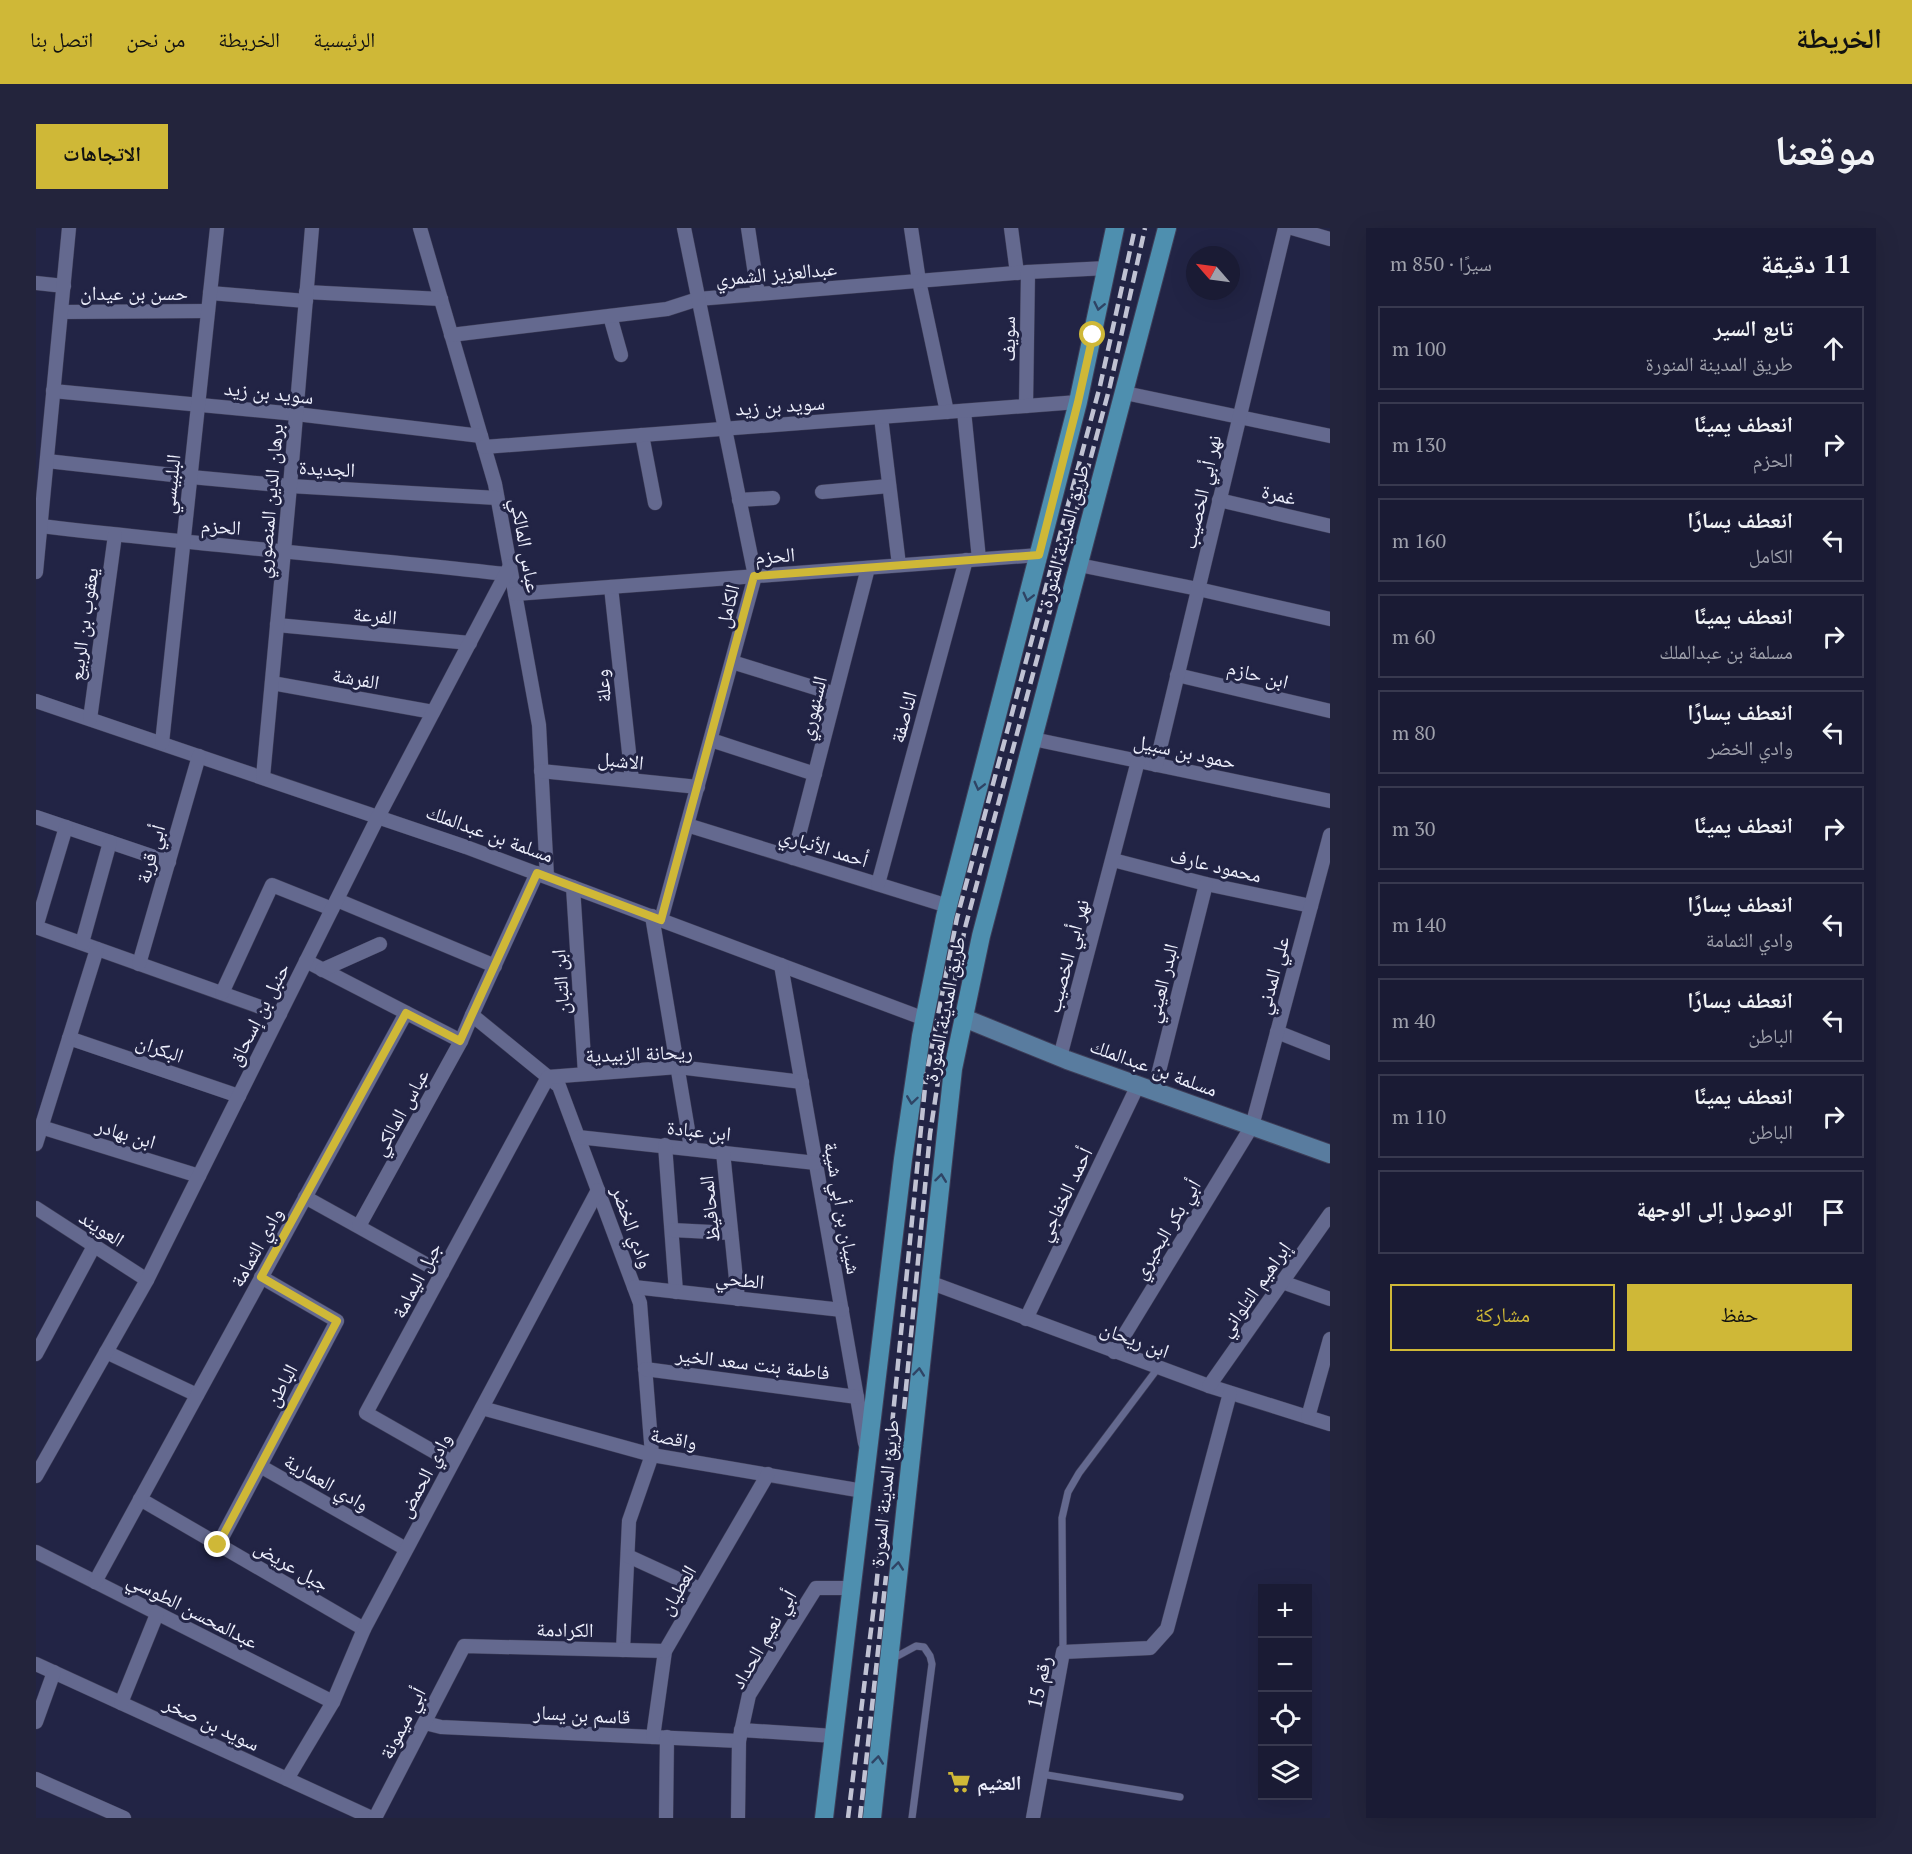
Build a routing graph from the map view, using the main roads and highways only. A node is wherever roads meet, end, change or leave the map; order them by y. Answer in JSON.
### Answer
{"nodes":[{"id":1,"x":1115,"y":228,"type":"edge"},
{"id":2,"x":1167,"y":228,"type":"edge"},
{"id":3,"x":964,"y":1018,"type":"junction"},
{"id":4,"x":1330,"y":1154,"type":"edge"},
{"id":5,"x":824,"y":1818,"type":"edge"},
{"id":6,"x":872,"y":1818,"type":"edge"}],
"edges":[{"from":1,"to":5,"type":"main road","name":"طريق المدينة المنورة","one_way":true},
{"from":2,"to":3,"type":"main road","name":"طريق المدينة المنورة"},
{"from":3,"to":4,"type":"main road","name":"مسلمة بن عبدالملك"},
{"from":6,"to":3,"type":"main road","name":"طريق المدينة المنورة","one_way":true}]}
